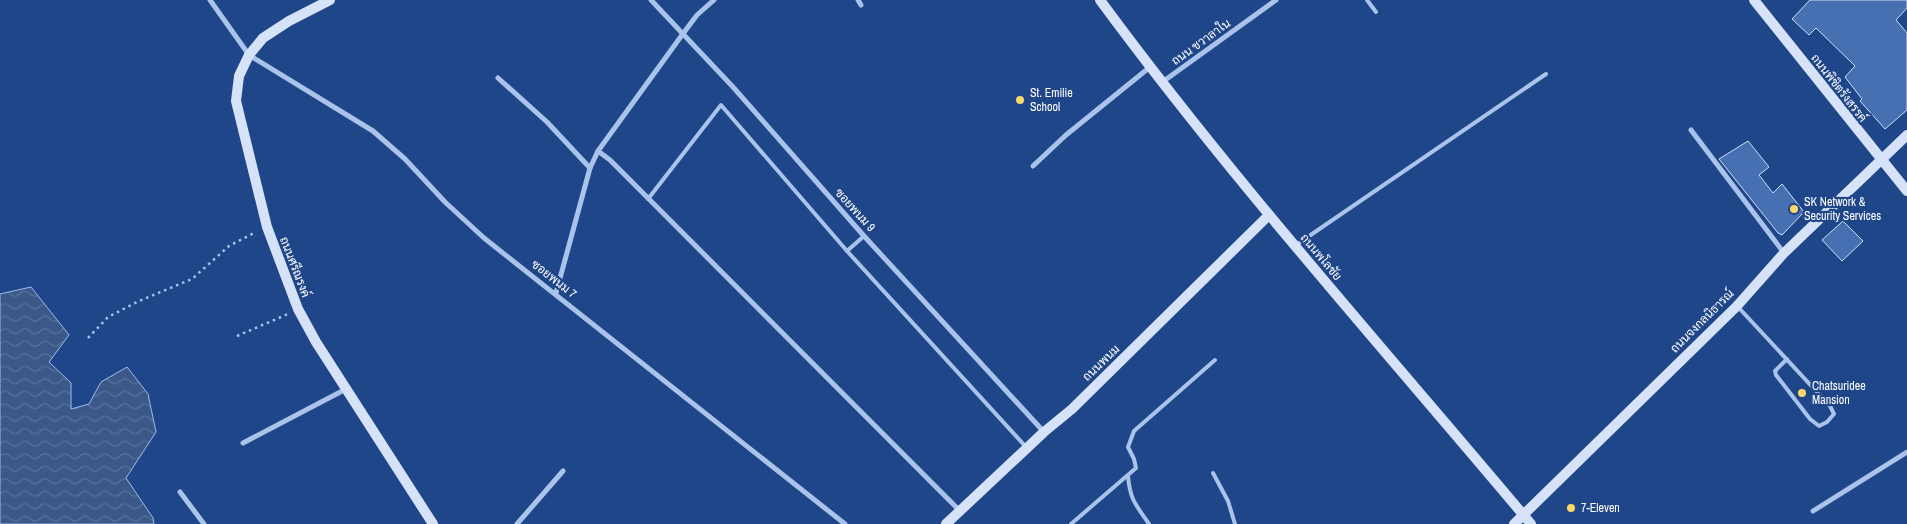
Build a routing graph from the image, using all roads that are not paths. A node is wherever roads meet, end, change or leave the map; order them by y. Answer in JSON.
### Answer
{"nodes":[{"id":1,"x":210,"y":0,"type":"edge"},
{"id":2,"x":330,"y":0,"type":"edge"},
{"id":3,"x":651,"y":0,"type":"edge"},
{"id":4,"x":714,"y":0,"type":"edge"},
{"id":5,"x":1100,"y":0,"type":"edge"},
{"id":6,"x":1276,"y":0,"type":"edge"},
{"id":7,"x":1367,"y":0,"type":"edge"},
{"id":8,"x":1754,"y":0,"type":"edge"},
{"id":9,"x":1376,"y":12,"type":"dead end"},
{"id":10,"x":682,"y":35,"type":"junction"},
{"id":11,"x":249,"y":55,"type":"junction"},
{"id":12,"x":1150,"y":67,"type":"junction"},
{"id":13,"x":1546,"y":74,"type":"dead end"},
{"id":14,"x":498,"y":78,"type":"dead end"},
{"id":15,"x":1161,"y":83,"type":"junction"},
{"id":16,"x":1692,"y":130,"type":"dead end"},
{"id":17,"x":1907,"y":135,"type":"edge"},
{"id":18,"x":598,"y":151,"type":"junction"},
{"id":19,"x":1880,"y":159,"type":"junction"},
{"id":20,"x":1033,"y":166,"type":"dead end"},
{"id":21,"x":590,"y":168,"type":"junction"},
{"id":22,"x":1907,"y":191,"type":"edge"},
{"id":23,"x":648,"y":199,"type":"junction"},
{"id":24,"x":1269,"y":215,"type":"junction"},
{"id":25,"x":864,"y":236,"type":"junction"},
{"id":26,"x":1295,"y":246,"type":"junction"},
{"id":27,"x":847,"y":251,"type":"junction"},
{"id":28,"x":1784,"y":253,"type":"junction"},
{"id":29,"x":556,"y":293,"type":"junction"},
{"id":30,"x":1737,"y":306,"type":"junction"},
{"id":31,"x":1787,"y":359,"type":"junction"},
{"id":32,"x":1215,"y":360,"type":"dead end"},
{"id":33,"x":346,"y":390,"type":"junction"},
{"id":34,"x":1044,"y":432,"type":"junction"},
{"id":35,"x":243,"y":443,"type":"dead end"},
{"id":36,"x":1027,"y":448,"type":"junction"},
{"id":37,"x":1907,"y":452,"type":"edge"},
{"id":38,"x":563,"y":471,"type":"dead end"},
{"id":39,"x":1214,"y":473,"type":"dead end"},
{"id":40,"x":1128,"y":476,"type":"junction"},
{"id":41,"x":180,"y":492,"type":"dead end"},
{"id":42,"x":959,"y":510,"type":"junction"},
{"id":43,"x":1813,"y":511,"type":"dead end"},
{"id":44,"x":1523,"y":515,"type":"junction"},
{"id":45,"x":204,"y":524,"type":"edge"},
{"id":46,"x":433,"y":524,"type":"edge"},
{"id":47,"x":517,"y":524,"type":"edge"},
{"id":48,"x":845,"y":524,"type":"edge"},
{"id":49,"x":946,"y":524,"type":"edge"},
{"id":50,"x":1071,"y":524,"type":"edge"},
{"id":51,"x":1149,"y":524,"type":"edge"},
{"id":52,"x":1235,"y":524,"type":"edge"},
{"id":53,"x":1514,"y":524,"type":"edge"},
{"id":54,"x":1531,"y":524,"type":"edge"}],
"edges":[{"from":1,"to":11,"type":"street"},
{"from":2,"to":11,"type":"street","name":"ถนนศรีณรงค์"},
{"from":3,"to":10,"type":"street","name":"ซอยพนม 9"},
{"from":4,"to":10,"type":"street"},
{"from":5,"to":12,"type":"street","name":"ถนนพโลชัย"},
{"from":6,"to":15,"type":"street","name":"ถนน ชวาลาใน"},
{"from":7,"to":9,"type":"lane"},
{"from":8,"to":19,"type":"street","name":"ถนนพิชิตรังสรรค์"},
{"from":10,"to":18,"type":"street"},
{"from":10,"to":25,"type":"street","name":"ซอยพนม 9"},
{"from":11,"to":29,"type":"street","name":"ซอยพนม 7"},
{"from":11,"to":33,"type":"street","name":"ถนนศรีณรงค์"},
{"from":12,"to":15,"type":"street","name":"ถนนพโลชัย"},
{"from":12,"to":20,"type":"street"},
{"from":13,"to":26,"type":"lane"},
{"from":14,"to":21,"type":"street"},
{"from":15,"to":24,"type":"street","name":"ถนนพโลชัย"},
{"from":16,"to":28,"type":"street"},
{"from":17,"to":19,"type":"street","name":"ถนนจงกลนิธารณ์"},
{"from":18,"to":21,"type":"street"},
{"from":18,"to":23,"type":"street"},
{"from":19,"to":22,"type":"street","name":"ถนนพิชิตรังสรรค์"},
{"from":19,"to":28,"type":"street","name":"ถนนจงกลนิธารณ์"},
{"from":21,"to":29,"type":"street"},
{"from":23,"to":27,"type":"lane"},
{"from":23,"to":42,"type":"street"},
{"from":24,"to":26,"type":"street","name":"ถนนพโลชัย"},
{"from":24,"to":34,"type":"street","name":"ถนนพนม"},
{"from":25,"to":27,"type":"lane"},
{"from":25,"to":34,"type":"street","name":"ซอยพนม 9"},
{"from":26,"to":44,"type":"street","name":"ถนนพโลชัย"},
{"from":27,"to":36,"type":"lane"},
{"from":28,"to":30,"type":"street","name":"ถนนจงกลนิธารณ์"},
{"from":29,"to":48,"type":"street","name":"ซอยพนม 7"},
{"from":30,"to":31,"type":"lane"},
{"from":30,"to":44,"type":"street","name":"ถนนจงกลนิธารณ์"},
{"from":31,"to":31,"type":"lane"},
{"from":32,"to":40,"type":"lane"},
{"from":33,"to":35,"type":"street"},
{"from":33,"to":46,"type":"street","name":"ถนนศรีณรงค์"},
{"from":34,"to":36,"type":"street","name":"ถนนพนม"},
{"from":36,"to":42,"type":"street","name":"ถนนพนม"},
{"from":37,"to":43,"type":"street"},
{"from":38,"to":47,"type":"street"},
{"from":39,"to":52,"type":"lane"},
{"from":40,"to":50,"type":"lane"},
{"from":40,"to":51,"type":"lane"},
{"from":41,"to":45,"type":"street"},
{"from":42,"to":49,"type":"street","name":"ถนนพนม"},
{"from":44,"to":53,"type":"street","name":"ถนนจงกลนิธารณ์"},
{"from":44,"to":54,"type":"street","name":"ถนนพโลชัย"}]}
